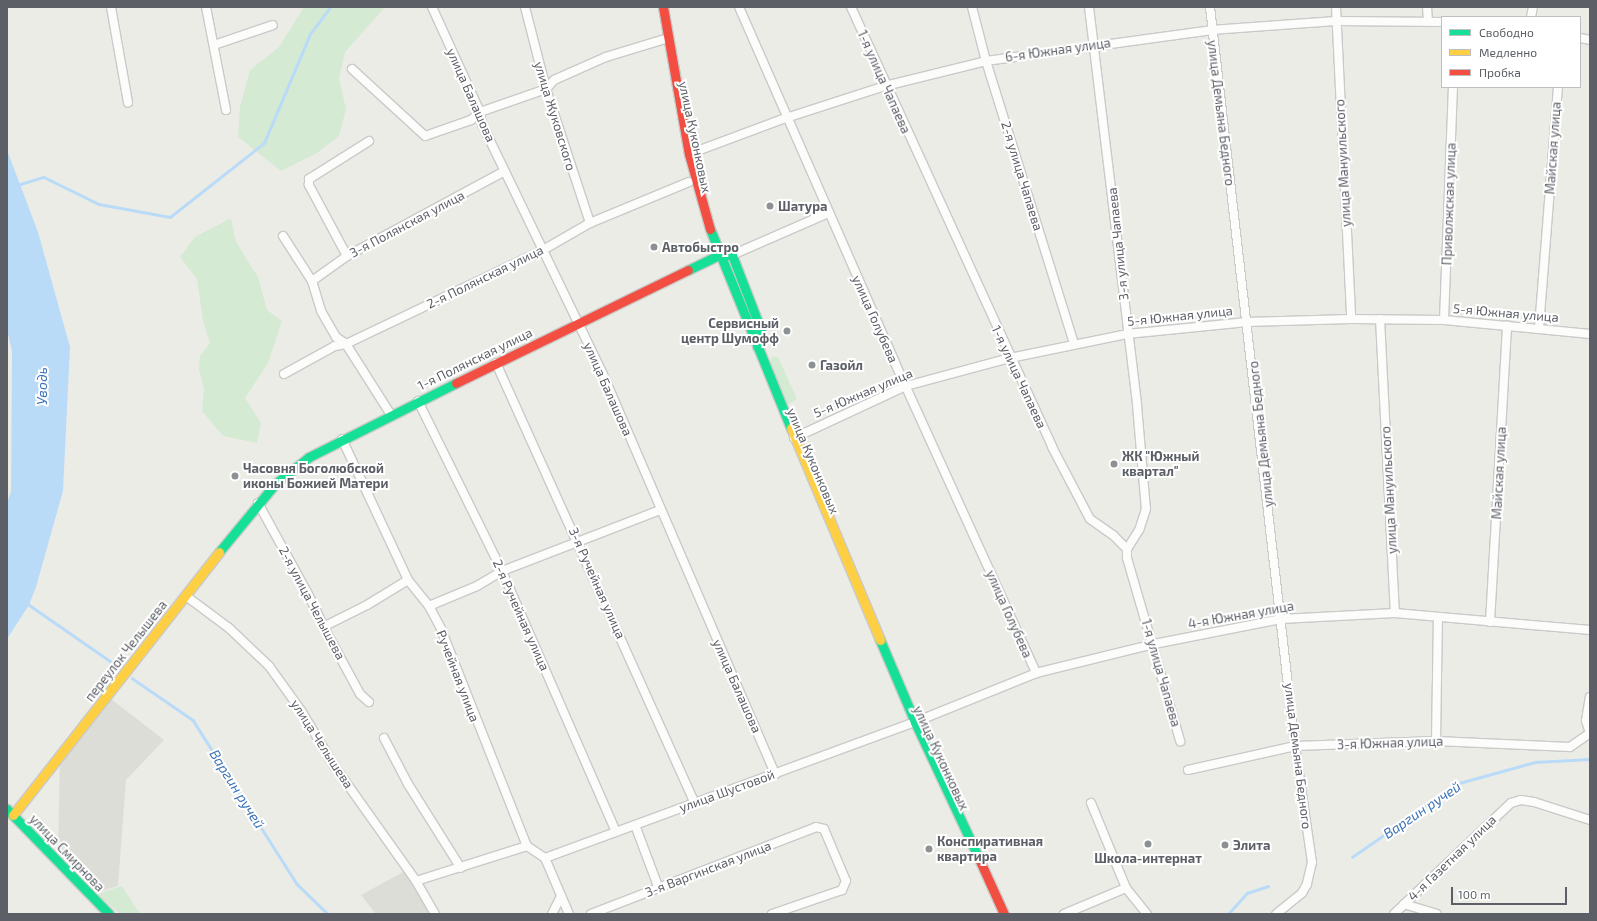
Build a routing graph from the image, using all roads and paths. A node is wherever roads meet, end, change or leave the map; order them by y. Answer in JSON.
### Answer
{"nodes":[{"id":1,"x":111,"y":7,"type":"edge"},
{"id":2,"x":206,"y":7,"type":"edge"},
{"id":3,"x":432,"y":7,"type":"edge"},
{"id":4,"x":525,"y":7,"type":"edge"},
{"id":5,"x":657,"y":7,"type":"edge"},
{"id":6,"x":664,"y":7,"type":"edge"},
{"id":7,"x":739,"y":7,"type":"edge"},
{"id":8,"x":851,"y":7,"type":"edge"},
{"id":9,"x":972,"y":7,"type":"edge"},
{"id":10,"x":1089,"y":7,"type":"edge"},
{"id":11,"x":1210,"y":7,"type":"edge"},
{"id":12,"x":1336,"y":7,"type":"edge"},
{"id":13,"x":1427,"y":7,"type":"edge"},
{"id":14,"x":1336,"y":21,"type":"junction"},
{"id":15,"x":1428,"y":21,"type":"junction"},
{"id":16,"x":1441,"y":22,"type":"edge"},
{"id":17,"x":273,"y":24,"type":"dead end"},
{"id":18,"x":1211,"y":30,"type":"junction"},
{"id":19,"x":662,"y":40,"type":"junction"},
{"id":20,"x":214,"y":45,"type":"junction"},
{"id":21,"x":1092,"y":45,"type":"junction"},
{"id":22,"x":986,"y":61,"type":"junction"},
{"id":23,"x":352,"y":69,"type":"dead end"},
{"id":24,"x":885,"y":86,"type":"junction"},
{"id":25,"x":1453,"y":88,"type":"edge"},
{"id":26,"x":1558,"y":88,"type":"edge"},
{"id":27,"x":546,"y":89,"type":"junction"},
{"id":28,"x":128,"y":102,"type":"dead end"},
{"id":29,"x":226,"y":110,"type":"dead end"},
{"id":30,"x":480,"y":112,"type":"junction"},
{"id":31,"x":786,"y":118,"type":"junction"},
{"id":32,"x":369,"y":141,"type":"dead end"},
{"id":33,"x":689,"y":154,"type":"junction"},
{"id":34,"x":505,"y":171,"type":"junction"},
{"id":35,"x":689,"y":182,"type":"junction"},
{"id":36,"x":828,"y":213,"type":"junction"},
{"id":37,"x":590,"y":223,"type":"junction"},
{"id":38,"x":283,"y":236,"type":"dead end"},
{"id":39,"x":543,"y":250,"type":"junction"},
{"id":40,"x":732,"y":255,"type":"junction"},
{"id":41,"x":346,"y":256,"type":"junction"},
{"id":42,"x":717,"y":256,"type":"junction"},
{"id":43,"x":312,"y":280,"type":"junction"},
{"id":44,"x":1351,"y":319,"type":"junction"},
{"id":45,"x":1380,"y":319,"type":"junction"},
{"id":46,"x":1444,"y":320,"type":"junction"},
{"id":47,"x":578,"y":322,"type":"junction"},
{"id":48,"x":1247,"y":322,"type":"junction"},
{"id":49,"x":1507,"y":325,"type":"junction"},
{"id":50,"x":1539,"y":328,"type":"junction"},
{"id":51,"x":1127,"y":334,"type":"junction"},
{"id":52,"x":1590,"y":334,"type":"edge"},
{"id":53,"x":346,"y":344,"type":"junction"},
{"id":54,"x":1074,"y":344,"type":"junction"},
{"id":55,"x":757,"y":347,"type":"junction"},
{"id":56,"x":1010,"y":358,"type":"junction"},
{"id":57,"x":496,"y":363,"type":"junction"},
{"id":58,"x":284,"y":374,"type":"dead end"},
{"id":59,"x":906,"y":386,"type":"junction"},
{"id":60,"x":418,"y":401,"type":"junction"},
{"id":61,"x":391,"y":415,"type":"junction"},
{"id":62,"x":792,"y":438,"type":"junction"},
{"id":63,"x":342,"y":439,"type":"junction"},
{"id":64,"x":258,"y":503,"type":"junction"},
{"id":65,"x":660,"y":510,"type":"junction"},
{"id":66,"x":578,"y":540,"type":"junction"},
{"id":67,"x":1127,"y":549,"type":"junction"},
{"id":68,"x":502,"y":571,"type":"junction"},
{"id":69,"x":408,"y":580,"type":"junction"},
{"id":70,"x":186,"y":596,"type":"junction"},
{"id":71,"x":429,"y":606,"type":"junction"},
{"id":72,"x":1395,"y":614,"type":"junction"},
{"id":73,"x":1438,"y":617,"type":"junction"},
{"id":74,"x":1281,"y":620,"type":"junction"},
{"id":75,"x":1490,"y":622,"type":"junction"},
{"id":76,"x":325,"y":626,"type":"junction"},
{"id":77,"x":1590,"y":630,"type":"edge"},
{"id":78,"x":1154,"y":644,"type":"junction"},
{"id":79,"x":1036,"y":672,"type":"junction"},
{"id":80,"x":1590,"y":697,"type":"edge"},
{"id":81,"x":369,"y":702,"type":"dead end"},
{"id":82,"x":912,"y":723,"type":"junction"},
{"id":83,"x":1590,"y":733,"type":"edge"},
{"id":84,"x":384,"y":738,"type":"dead end"},
{"id":85,"x":1180,"y":741,"type":"dead end"},
{"id":86,"x":1436,"y":741,"type":"junction"},
{"id":87,"x":1296,"y":746,"type":"junction"},
{"id":88,"x":1188,"y":770,"type":"dead end"},
{"id":89,"x":775,"y":774,"type":"junction"},
{"id":90,"x":696,"y":803,"type":"junction"},
{"id":91,"x":1091,"y":803,"type":"dead end"},
{"id":92,"x":10,"y":812,"type":"edge"},
{"id":93,"x":1590,"y":820,"type":"edge"},
{"id":94,"x":635,"y":825,"type":"junction"},
{"id":95,"x":616,"y":832,"type":"junction"},
{"id":96,"x":527,"y":846,"type":"junction"},
{"id":97,"x":545,"y":858,"type":"junction"},
{"id":98,"x":461,"y":868,"type":"junction"},
{"id":99,"x":416,"y":881,"type":"junction"},
{"id":100,"x":1126,"y":888,"type":"junction"},
{"id":101,"x":659,"y":889,"type":"junction"},
{"id":102,"x":561,"y":896,"type":"junction"},
{"id":103,"x":1404,"y":904,"type":"junction"},
{"id":104,"x":1002,"y":910,"type":"edge"},
{"id":105,"x":109,"y":914,"type":"edge"},
{"id":106,"x":435,"y":914,"type":"edge"},
{"id":107,"x":552,"y":914,"type":"edge"},
{"id":108,"x":570,"y":914,"type":"edge"},
{"id":109,"x":591,"y":914,"type":"edge"},
{"id":110,"x":772,"y":914,"type":"edge"},
{"id":111,"x":1064,"y":914,"type":"edge"},
{"id":112,"x":1148,"y":914,"type":"edge"},
{"id":113,"x":1276,"y":914,"type":"edge"},
{"id":114,"x":1394,"y":914,"type":"edge"},
{"id":115,"x":1436,"y":914,"type":"edge"}],
"edges":[{"from":1,"to":28,"type":"street"},
{"from":2,"to":20,"type":"street"},
{"from":3,"to":30,"type":"street","name":"улица Балашова"},
{"from":4,"to":27,"type":"street","name":"улица Жуковского"},
{"from":5,"to":19,"type":"main road","name":"улица Куконковых"},
{"from":6,"to":33,"type":"main road","name":"улица Куконковых"},
{"from":7,"to":31,"type":"street","name":"улица Голубева"},
{"from":8,"to":24,"type":"street","name":"1-я улица Чапаева"},
{"from":9,"to":22,"type":"street","name":"2-я улица Чапаева"},
{"from":10,"to":21,"type":"street","name":"3-я улица Чапаева"},
{"from":11,"to":18,"type":"street","name":"улица Демьяна Бедного"},
{"from":12,"to":14,"type":"street","name":"улица Мануильского"},
{"from":13,"to":15,"type":"street"},
{"from":14,"to":15,"type":"street","name":"6-я Южная улица"},
{"from":14,"to":18,"type":"street","name":"6-я Южная улица"},
{"from":14,"to":44,"type":"street","name":"улица Мануильского"},
{"from":15,"to":16,"type":"street","name":"6-я Южная улица"},
{"from":17,"to":20,"type":"street"},
{"from":18,"to":21,"type":"street","name":"6-я Южная улица"},
{"from":18,"to":48,"type":"street","name":"улица Демьяна Бедного"},
{"from":19,"to":27,"type":"street"},
{"from":19,"to":35,"type":"main road","name":"улица Куконковых"},
{"from":20,"to":29,"type":"street"},
{"from":21,"to":22,"type":"street","name":"6-я Южная улица"},
{"from":21,"to":51,"type":"street","name":"3-я улица Чапаева"},
{"from":22,"to":24,"type":"street","name":"6-я Южная улица"},
{"from":22,"to":54,"type":"street","name":"2-я улица Чапаева"},
{"from":23,"to":30,"type":"street"},
{"from":24,"to":31,"type":"street","name":"6-я Южная улица"},
{"from":24,"to":56,"type":"street","name":"1-я улица Чапаева"},
{"from":25,"to":46,"type":"street","name":"Приволжская улица"},
{"from":26,"to":50,"type":"street","name":"Майская улица"},
{"from":27,"to":30,"type":"street"},
{"from":27,"to":37,"type":"street","name":"улица Жуковского"},
{"from":30,"to":34,"type":"street","name":"улица Балашова"},
{"from":31,"to":33,"type":"street","name":"6-я Южная улица"},
{"from":31,"to":36,"type":"street","name":"улица Голубева"},
{"from":32,"to":41,"type":"street"},
{"from":33,"to":42,"type":"main road","name":"улица Куконковых"},
{"from":34,"to":39,"type":"street","name":"улица Балашова"},
{"from":34,"to":41,"type":"street","name":"3-я Полянская улица"},
{"from":35,"to":37,"type":"street","name":"2-я Полянская улица"},
{"from":35,"to":42,"type":"main road","name":"улица Куконковых"},
{"from":36,"to":40,"type":"street"},
{"from":36,"to":59,"type":"street","name":"улица Голубева"},
{"from":37,"to":39,"type":"street","name":"2-я Полянская улица"},
{"from":38,"to":43,"type":"street"},
{"from":39,"to":47,"type":"street","name":"улица Балашова"},
{"from":39,"to":53,"type":"street","name":"2-я Полянская улица"},
{"from":40,"to":42,"type":"main road"},
{"from":40,"to":55,"type":"main road"},
{"from":41,"to":43,"type":"street","name":"3-я Полянская улица"},
{"from":42,"to":47,"type":"main road","name":"1-я Полянская улица"},
{"from":42,"to":55,"type":"main road","name":"улица Куконковых"},
{"from":42,"to":62,"type":"main road","name":"улица Куконковых"},
{"from":43,"to":53,"type":"street"},
{"from":44,"to":45,"type":"street","name":"5-я Южная улица"},
{"from":44,"to":48,"type":"street","name":"5-я Южная улица"},
{"from":45,"to":46,"type":"street","name":"5-я Южная улица"},
{"from":45,"to":72,"type":"street","name":"улица Мануильского"},
{"from":46,"to":49,"type":"street","name":"5-я Южная улица"},
{"from":47,"to":57,"type":"main road","name":"1-я Полянская улица"},
{"from":47,"to":65,"type":"street","name":"улица Балашова"},
{"from":48,"to":51,"type":"street","name":"5-я Южная улица"},
{"from":48,"to":74,"type":"street","name":"улица Демьяна Бедного"},
{"from":49,"to":50,"type":"street","name":"5-я Южная улица"},
{"from":49,"to":75,"type":"street","name":"Майская улица"},
{"from":50,"to":52,"type":"street","name":"5-я Южная улица"},
{"from":51,"to":54,"type":"street","name":"5-я Южная улица"},
{"from":51,"to":67,"type":"street","name":"3-я улица Чапаева"},
{"from":53,"to":58,"type":"street","name":"2-я Полянская улица"},
{"from":53,"to":61,"type":"street"},
{"from":54,"to":56,"type":"street","name":"5-я Южная улица"},
{"from":55,"to":62,"type":"main road","name":"улица Куконковых"},
{"from":56,"to":59,"type":"street","name":"5-я Южная улица"},
{"from":56,"to":67,"type":"street","name":"1-я улица Чапаева"},
{"from":57,"to":60,"type":"main road","name":"1-я Полянская улица"},
{"from":57,"to":66,"type":"street","name":"3-я Ручейная улица"},
{"from":59,"to":62,"type":"street","name":"5-я Южная улица"},
{"from":59,"to":79,"type":"street","name":"улица Голубева"},
{"from":60,"to":61,"type":"main road","name":"1-я Полянская улица"},
{"from":60,"to":68,"type":"street","name":"2-я Ручейная улица"},
{"from":61,"to":63,"type":"main road","name":"1-я Полянская улица"},
{"from":62,"to":82,"type":"main road","name":"улица Куконковых"},
{"from":63,"to":64,"type":"main road","name":"1-я Полянская улица"},
{"from":63,"to":69,"type":"street","name":"Ручейная улица"},
{"from":64,"to":70,"type":"main road","name":"переулок Челышева"},
{"from":64,"to":76,"type":"street","name":"2-я улица Челышева"},
{"from":65,"to":66,"type":"street"},
{"from":65,"to":89,"type":"street","name":"улица Балашова"},
{"from":66,"to":68,"type":"street"},
{"from":66,"to":90,"type":"street","name":"3-я Ручейная улица"},
{"from":67,"to":78,"type":"street","name":"1-я улица Чапаева"},
{"from":68,"to":71,"type":"street"},
{"from":68,"to":95,"type":"street","name":"2-я Ручейная улица"},
{"from":69,"to":71,"type":"street","name":"Ручейная улица"},
{"from":69,"to":76,"type":"street"},
{"from":70,"to":92,"type":"main road","name":"переулок Челышева"},
{"from":70,"to":99,"type":"street","name":"улица Челышева"},
{"from":71,"to":96,"type":"street","name":"Ручейная улица"},
{"from":72,"to":73,"type":"street","name":"4-я Южная улица"},
{"from":72,"to":74,"type":"street","name":"4-я Южная улица"},
{"from":73,"to":75,"type":"street","name":"4-я Южная улица"},
{"from":73,"to":86,"type":"street"},
{"from":74,"to":78,"type":"street","name":"4-я Южная улица"},
{"from":74,"to":87,"type":"street","name":"улица Демьяна Бедного"},
{"from":75,"to":77,"type":"street","name":"4-я Южная улица"},
{"from":76,"to":81,"type":"street","name":"2-я улица Челышева"},
{"from":78,"to":79,"type":"street","name":"4-я Южная улица"},
{"from":78,"to":85,"type":"street","name":"1-я улица Чапаева"},
{"from":79,"to":82,"type":"street","name":"4-я Южная улица"},
{"from":80,"to":83,"type":"street"},
{"from":82,"to":89,"type":"street","name":"улица Шустовой"},
{"from":82,"to":104,"type":"main road","name":"улица Куконковых"},
{"from":83,"to":86,"type":"street","name":"3-я Южная улица"},
{"from":84,"to":98,"type":"street"},
{"from":86,"to":87,"type":"street","name":"3-я Южная улица"},
{"from":87,"to":88,"type":"street","name":"3-я Южная улица"},
{"from":87,"to":113,"type":"street","name":"улица Демьяна Бедного"},
{"from":89,"to":90,"type":"street","name":"улица Шустовой"},
{"from":90,"to":94,"type":"street","name":"улица Шустовой"},
{"from":91,"to":100,"type":"street"},
{"from":92,"to":105,"type":"main road","name":"улица Смирнова"},
{"from":93,"to":103,"type":"street","name":"4-я Газетная улица"},
{"from":94,"to":95,"type":"street","name":"улица Шустовой"},
{"from":94,"to":101,"type":"street"},
{"from":95,"to":97,"type":"street","name":"улица Шустовой"},
{"from":96,"to":97,"type":"street"},
{"from":96,"to":98,"type":"street"},
{"from":97,"to":102,"type":"street"},
{"from":98,"to":99,"type":"street"},
{"from":99,"to":106,"type":"street","name":"улица Челышева"},
{"from":100,"to":111,"type":"street"},
{"from":100,"to":112,"type":"street"},
{"from":101,"to":109,"type":"street","name":"3-я Варгинская улица"},
{"from":101,"to":110,"type":"street","name":"3-я Варгинская улица"},
{"from":102,"to":107,"type":"street"},
{"from":102,"to":108,"type":"street"},
{"from":103,"to":114,"type":"street","name":"4-я Газетная улица"},
{"from":103,"to":115,"type":"street"}]}
